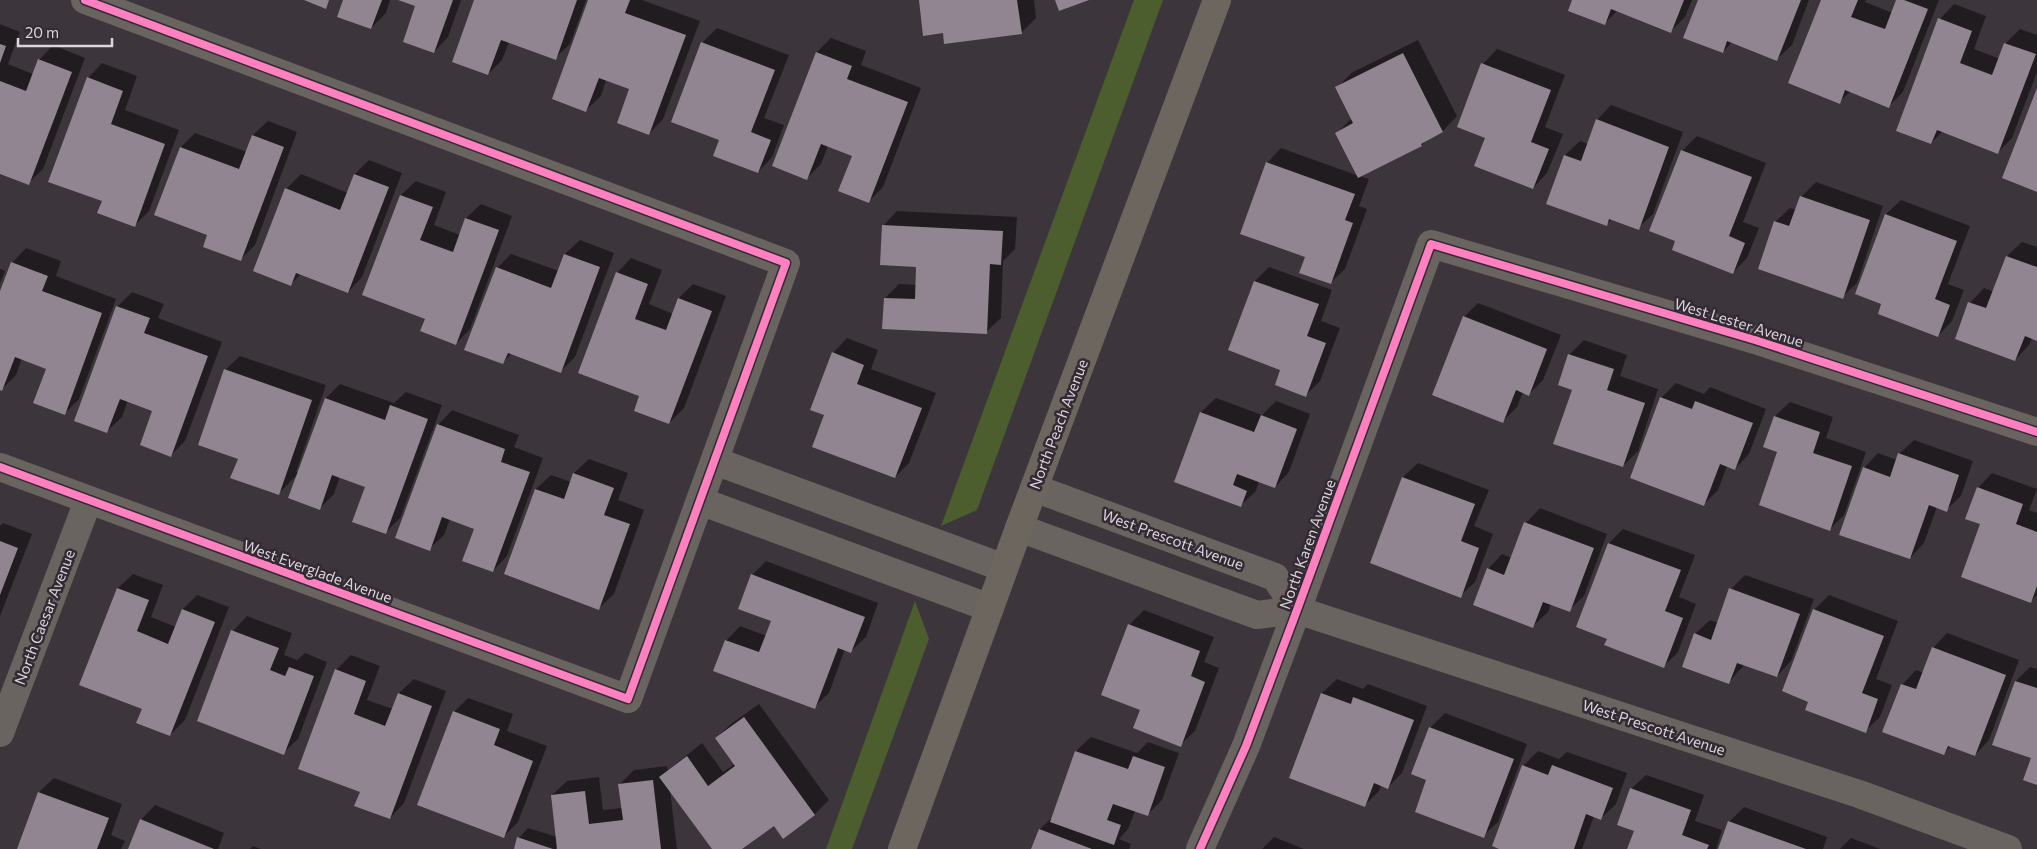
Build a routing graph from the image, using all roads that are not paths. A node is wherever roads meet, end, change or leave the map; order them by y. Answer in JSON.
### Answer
{"nodes":[{"id":1,"x":85,"y":0,"type":"edge"},
{"id":2,"x":1217,"y":0,"type":"edge"},
{"id":3,"x":1431,"y":244,"type":"joint"},
{"id":4,"x":2037,"y":432,"type":"edge"},
{"id":5,"x":714,"y":461,"type":"junction"},
{"id":6,"x":0,"y":467,"type":"edge"},
{"id":7,"x":1034,"y":488,"type":"junction"},
{"id":8,"x":88,"y":501,"type":"junction"},
{"id":9,"x":700,"y":501,"type":"junction"},
{"id":10,"x":1019,"y":528,"type":"junction"},
{"id":11,"x":1004,"y":568,"type":"junction"},
{"id":12,"x":990,"y":608,"type":"junction"},
{"id":13,"x":1297,"y":610,"type":"junction"},
{"id":14,"x":0,"y":734,"type":"edge"},
{"id":15,"x":902,"y":849,"type":"edge"},
{"id":16,"x":1200,"y":849,"type":"edge"},
{"id":17,"x":2008,"y":849,"type":"edge"}],
"edges":[{"from":1,"to":5,"type":"street"},
{"from":2,"to":7,"type":"street","name":"North Peach Avenue"},
{"from":3,"to":4,"type":"street","name":"West Lester Avenue"},
{"from":3,"to":13,"type":"street","name":"North Karen Avenue"},
{"from":5,"to":9,"type":"street"},
{"from":5,"to":11,"type":"street"},
{"from":6,"to":8,"type":"street","name":"West Everglade Avenue"},
{"from":7,"to":10,"type":"street","name":"North Peach Avenue"},
{"from":7,"to":13,"type":"street","name":"West Prescott Avenue"},
{"from":8,"to":9,"type":"street","name":"West Everglade Avenue"},
{"from":8,"to":14,"type":"street","name":"North Caesar Avenue"},
{"from":9,"to":12,"type":"street"},
{"from":10,"to":11,"type":"street","name":"North Peach Avenue"},
{"from":10,"to":13,"type":"street","name":"West Prescott Avenue"},
{"from":11,"to":12,"type":"street","name":"North Peach Avenue"},
{"from":12,"to":15,"type":"street","name":"North Peach Avenue"},
{"from":13,"to":16,"type":"street","name":"North Karen Avenue"},
{"from":13,"to":17,"type":"street","name":"West Prescott Avenue"}]}
